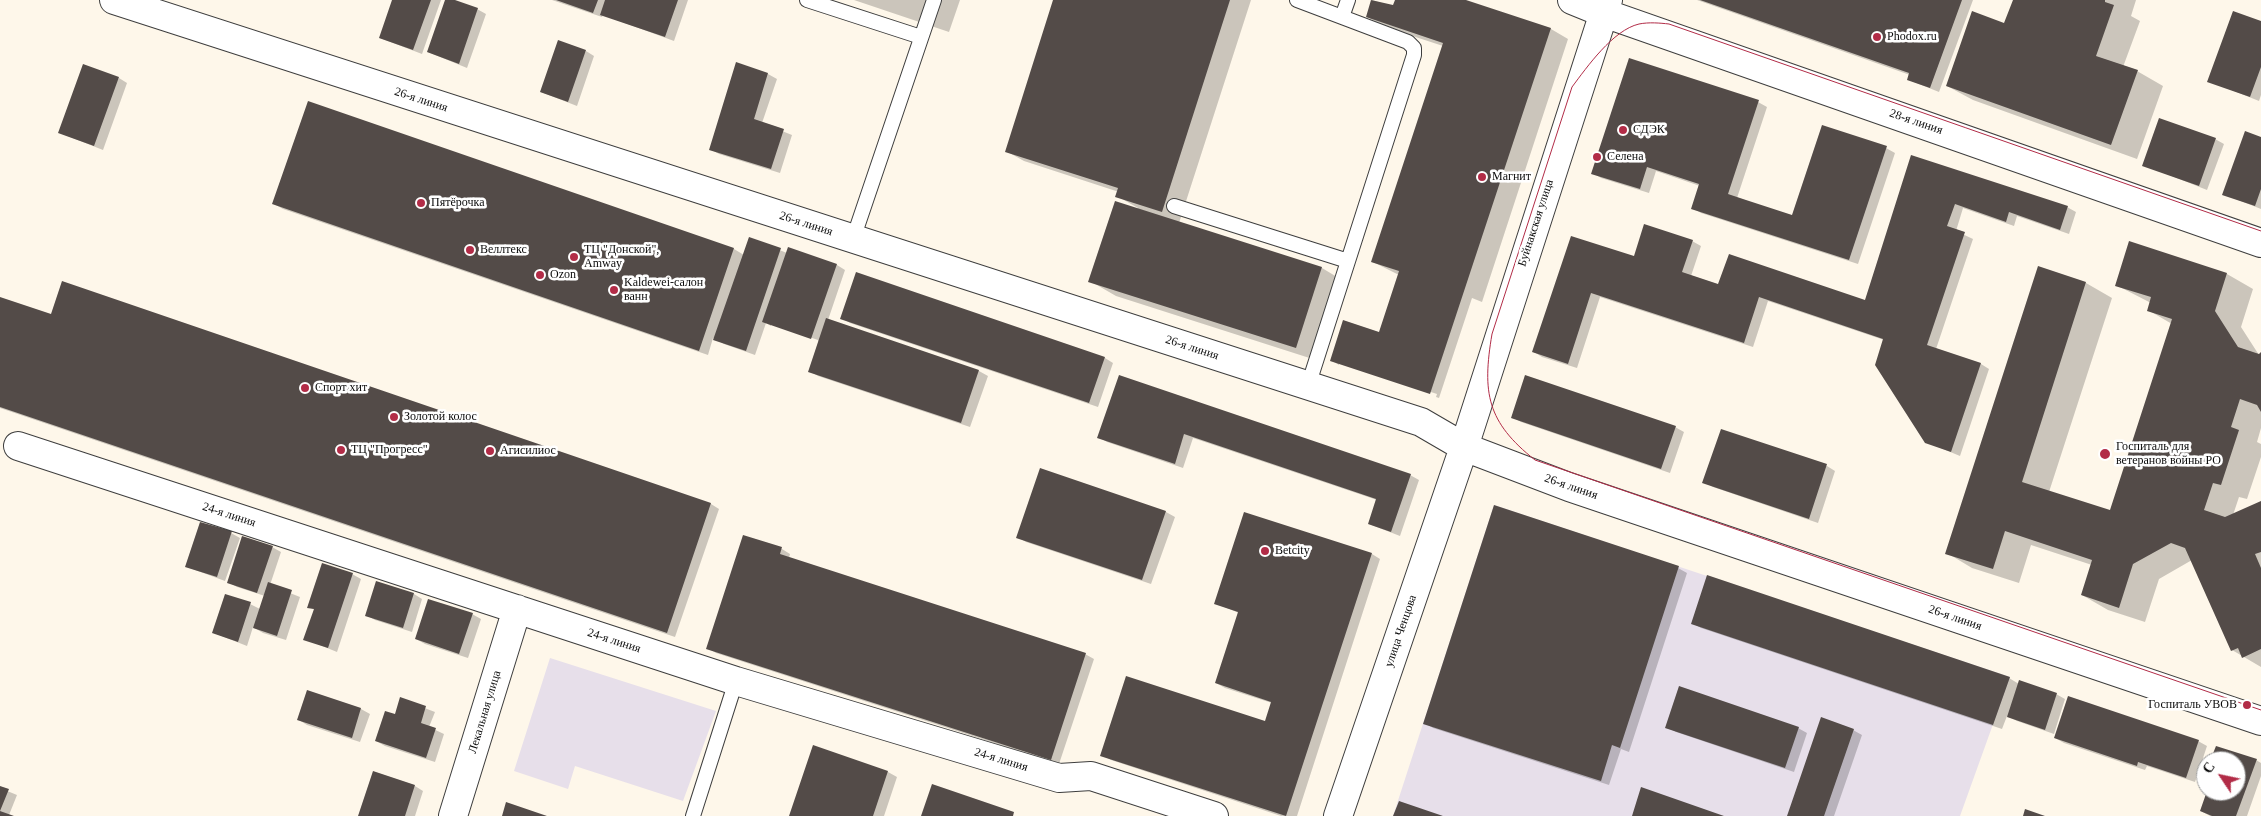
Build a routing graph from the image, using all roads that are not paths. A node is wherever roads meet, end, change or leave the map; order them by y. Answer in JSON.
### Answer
{"nodes":[{"id":1,"x":114,"y":0,"type":"edge"},
{"id":2,"x":807,"y":0,"type":"edge"},
{"id":3,"x":934,"y":0,"type":"edge"},
{"id":4,"x":1297,"y":0,"type":"edge"},
{"id":5,"x":1348,"y":0,"type":"edge"},
{"id":6,"x":1572,"y":0,"type":"edge"},
{"id":7,"x":1606,"y":6,"type":"edge"},
{"id":8,"x":1342,"y":17,"type":"junction"},
{"id":9,"x":921,"y":38,"type":"junction"},
{"id":10,"x":1174,"y":206,"type":"dead end"},
{"id":11,"x":853,"y":239,"type":"junction"},
{"id":12,"x":2261,"y":243,"type":"edge"},
{"id":13,"x":1348,"y":261,"type":"junction"},
{"id":14,"x":1308,"y":386,"type":"junction"},
{"id":15,"x":18,"y":446,"type":"dead end"},
{"id":16,"x":1464,"y":447,"type":"junction"},
{"id":17,"x":517,"y":609,"type":"junction"},
{"id":18,"x":736,"y":681,"type":"junction"},
{"id":19,"x":2261,"y":721,"type":"edge"},
{"id":20,"x":453,"y":816,"type":"edge"},
{"id":21,"x":693,"y":816,"type":"edge"},
{"id":22,"x":1214,"y":816,"type":"edge"},
{"id":23,"x":1338,"y":816,"type":"edge"}],
"edges":[{"from":1,"to":11,"type":"street","name":"26-я линия"},
{"from":2,"to":9,"type":"lane"},
{"from":3,"to":9,"type":"lane"},
{"from":4,"to":8,"type":"lane"},
{"from":5,"to":8,"type":"lane"},
{"from":6,"to":7,"type":"street","name":"28-я линия"},
{"from":7,"to":12,"type":"street","name":"28-я линия"},
{"from":7,"to":16,"type":"street","name":"Буйнакская улица"},
{"from":8,"to":13,"type":"lane"},
{"from":9,"to":11,"type":"lane"},
{"from":10,"to":13,"type":"lane"},
{"from":11,"to":14,"type":"street","name":"26-я линия"},
{"from":13,"to":14,"type":"lane"},
{"from":14,"to":16,"type":"street","name":"26-я линия"},
{"from":15,"to":17,"type":"street","name":"24-я линия"},
{"from":16,"to":19,"type":"street","name":"26-я линия"},
{"from":16,"to":23,"type":"street","name":"улица Ченцова"},
{"from":17,"to":18,"type":"street","name":"24-я линия"},
{"from":17,"to":20,"type":"street","name":"Лекальная улица"},
{"from":18,"to":21,"type":"lane"},
{"from":18,"to":22,"type":"street","name":"24-я линия"}]}
